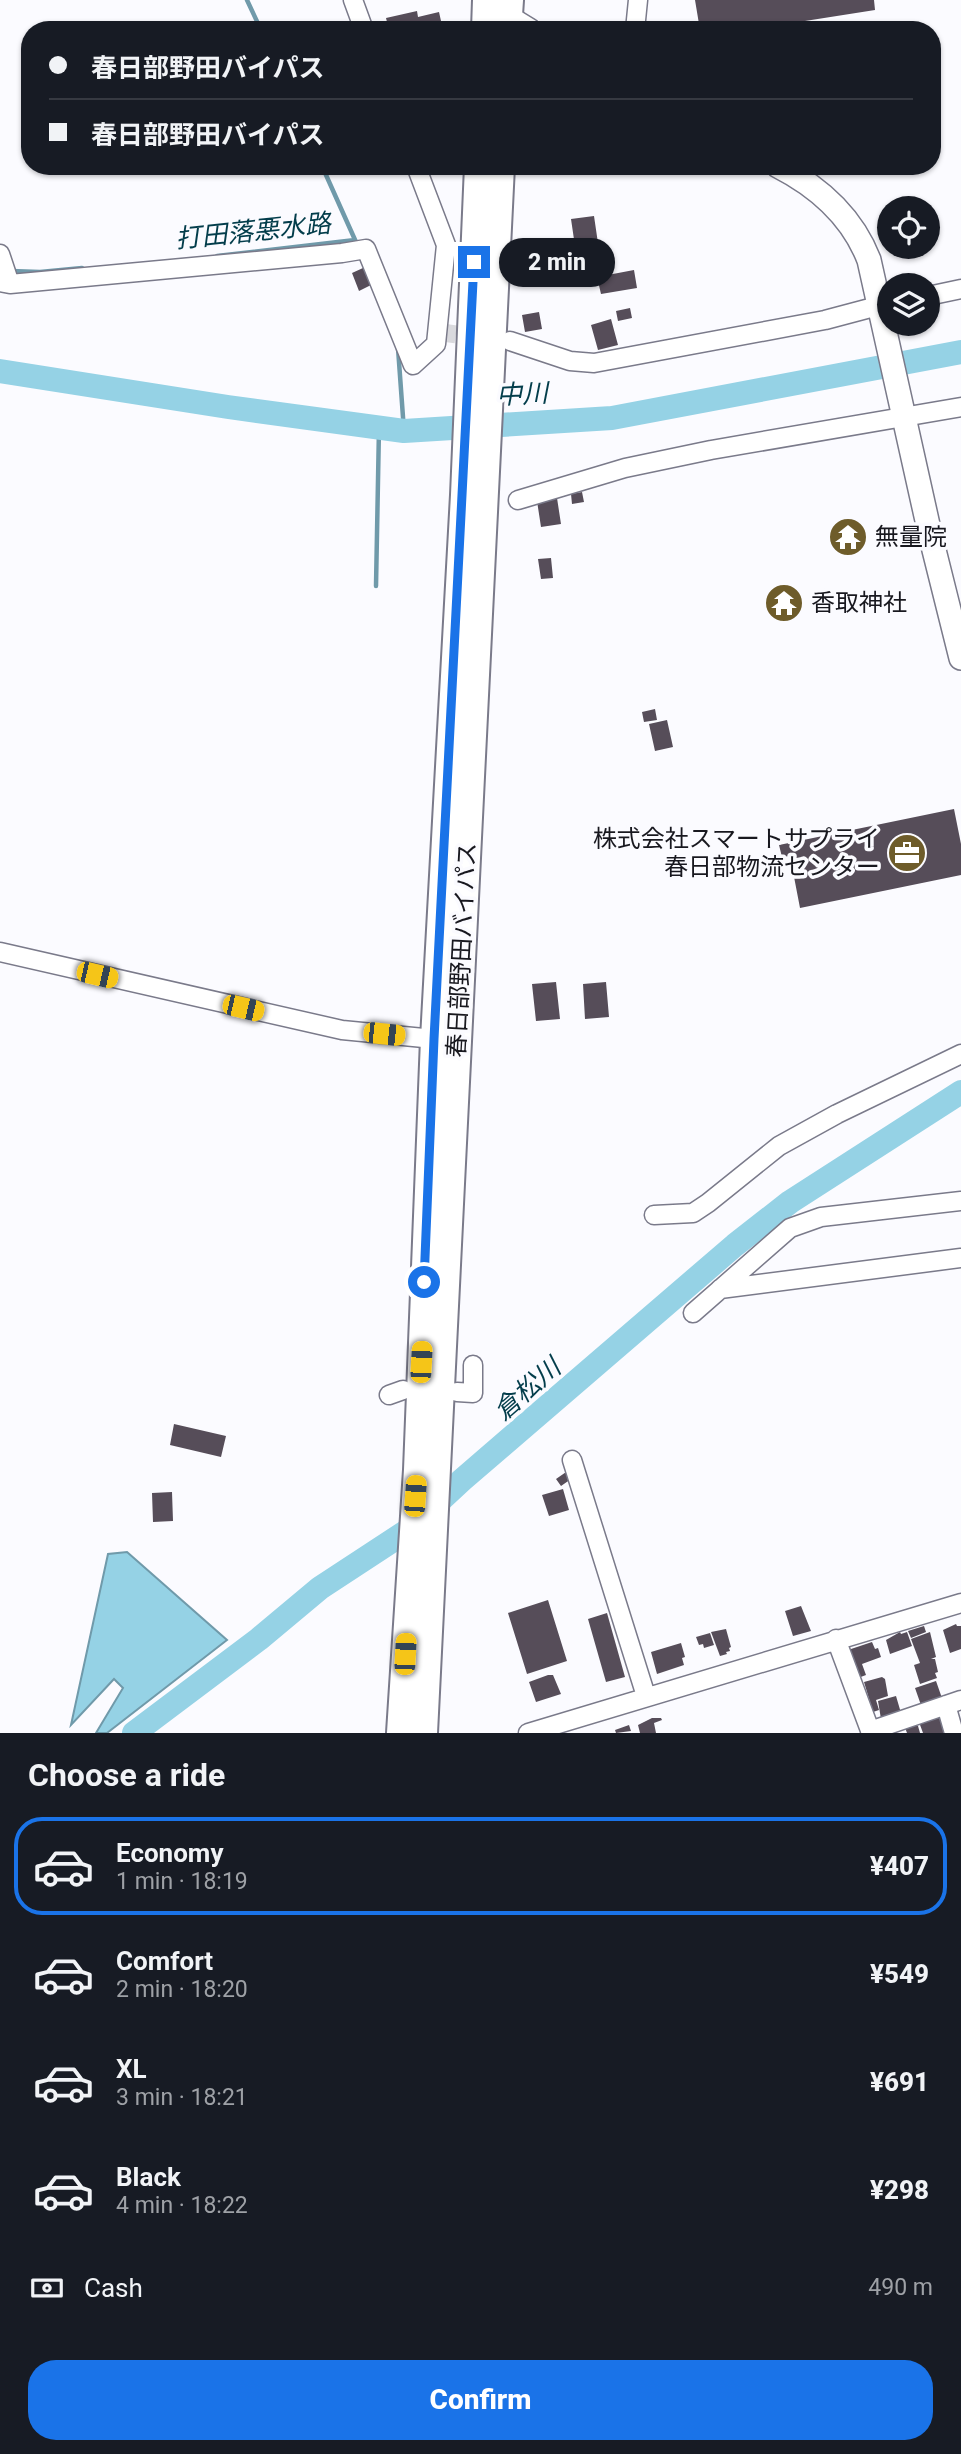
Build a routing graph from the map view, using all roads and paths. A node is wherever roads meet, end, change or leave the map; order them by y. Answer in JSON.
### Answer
{"nodes":[{"id":1,"x":353,"y":0,"type":"edge"},
{"id":2,"x":638,"y":0,"type":"edge"},
{"id":3,"x":361,"y":21,"type":"edge"},
{"id":4,"x":636,"y":21,"type":"edge"},
{"id":5,"x":419,"y":175,"type":"edge"},
{"id":6,"x":478,"y":175,"type":"edge"},
{"id":7,"x":500,"y":175,"type":"edge"},
{"id":8,"x":794,"y":175,"type":"edge"},
{"id":9,"x":0,"y":254,"type":"edge"},
{"id":10,"x":5,"y":283,"type":"edge"},
{"id":11,"x":877,"y":286,"type":"edge"},
{"id":12,"x":961,"y":289,"type":"edge"},
{"id":13,"x":940,"y":293,"type":"edge"},
{"id":14,"x":877,"y":309,"type":"edge"},
{"id":15,"x":889,"y":336,"type":"edge"},
{"id":16,"x":510,"y":341,"type":"dead end"},
{"id":17,"x":481,"y":360,"type":"junction"},
{"id":18,"x":902,"y":407,"type":"junction"},
{"id":19,"x":961,"y":407,"type":"edge"},
{"id":20,"x":474,"y":496,"type":"junction"},
{"id":21,"x":518,"y":500,"type":"dead end"},
{"id":22,"x":961,"y":658,"type":"edge"},
{"id":23,"x":0,"y":952,"type":"edge"},
{"id":24,"x":434,"y":1039,"type":"junction"},
{"id":25,"x":961,"y":1054,"type":"edge"},
{"id":26,"x":961,"y":1201,"type":"edge"},
{"id":27,"x":654,"y":1215,"type":"dead end"},
{"id":28,"x":961,"y":1258,"type":"edge"},
{"id":29,"x":720,"y":1289,"type":"junction"},
{"id":30,"x":693,"y":1313,"type":"dead end"},
{"id":31,"x":474,"y":1365,"type":"dead end"},
{"id":32,"x":457,"y":1392,"type":"dead end"},
{"id":33,"x":572,"y":1460,"type":"dead end"},
{"id":34,"x":427,"y":1463,"type":"junction"},
{"id":35,"x":961,"y":1603,"type":"edge"},
{"id":36,"x":836,"y":1639,"type":"junction"},
{"id":37,"x":646,"y":1696,"type":"junction"},
{"id":38,"x":953,"y":1703,"type":"edge"},
{"id":39,"x":870,"y":1732,"type":"edge"},
{"id":40,"x":400,"y":1733,"type":"edge"},
{"id":41,"x":424,"y":1733,"type":"edge"},
{"id":42,"x":528,"y":1733,"type":"edge"},
{"id":43,"x":954,"y":1733,"type":"edge"}],
"edges":[{"from":1,"to":3,"type":"street"},
{"from":2,"to":4,"type":"street"},
{"from":5,"to":10,"type":"street"},
{"from":6,"to":17,"type":"highway","name":"春日部野田バイパス"},
{"from":7,"to":17,"type":"highway","name":"春日部野田バイパス"},
{"from":8,"to":11,"type":"main road"},
{"from":9,"to":10,"type":"street"},
{"from":12,"to":13,"type":"street"},
{"from":14,"to":16,"type":"street"},
{"from":15,"to":18,"type":"main road"},
{"from":17,"to":20,"type":"highway","name":"春日部野田バイパス"},
{"from":18,"to":19,"type":"street"},
{"from":18,"to":21,"type":"street"},
{"from":18,"to":22,"type":"main road"},
{"from":20,"to":24,"type":"highway","name":"春日部野田バイパス"},
{"from":20,"to":34,"type":"highway","name":"春日部野田バイパス"},
{"from":23,"to":24,"type":"street"},
{"from":24,"to":34,"type":"highway","name":"春日部野田バイパス"},
{"from":25,"to":27,"type":"street"},
{"from":26,"to":29,"type":"street"},
{"from":28,"to":29,"type":"street"},
{"from":29,"to":30,"type":"street"},
{"from":31,"to":32,"type":"street"},
{"from":33,"to":37,"type":"street"},
{"from":34,"to":40,"type":"highway","name":"春日部野田バイパス"},
{"from":34,"to":41,"type":"highway","name":"春日部野田バイパス"},
{"from":35,"to":36,"type":"street"},
{"from":36,"to":37,"type":"street"},
{"from":36,"to":39,"type":"street"},
{"from":37,"to":42,"type":"street"},
{"from":38,"to":39,"type":"street"},
{"from":38,"to":43,"type":"street"}]}
